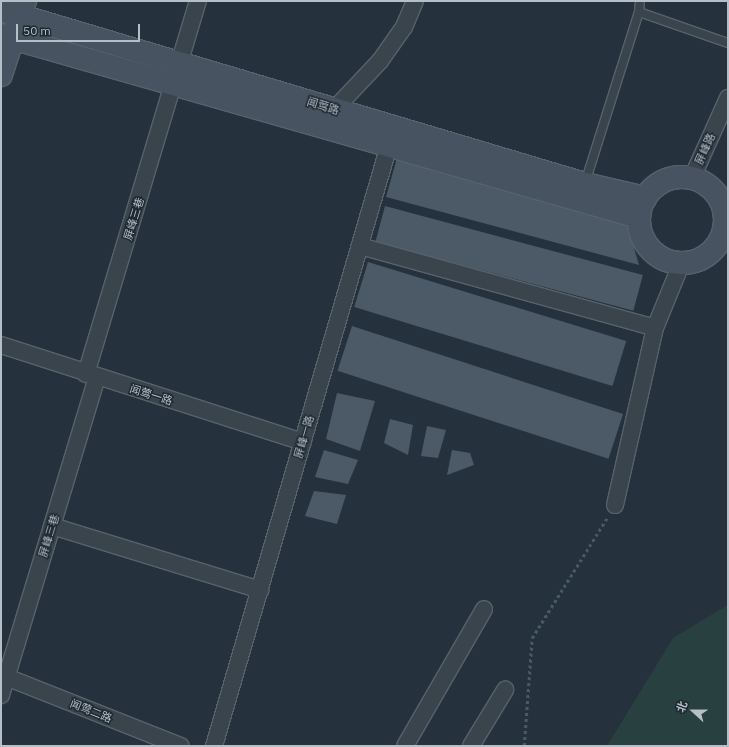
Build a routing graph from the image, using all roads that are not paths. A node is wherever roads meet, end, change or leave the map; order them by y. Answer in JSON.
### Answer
{"nodes":[{"id":1,"x":198,"y":1,"type":"edge"},
{"id":2,"x":415,"y":1,"type":"edge"},
{"id":3,"x":640,"y":1,"type":"edge"},
{"id":4,"x":15,"y":9,"type":"edge"},
{"id":5,"x":639,"y":12,"type":"junction"},
{"id":6,"x":7,"y":36,"type":"edge"},
{"id":7,"x":728,"y":43,"type":"edge"},
{"id":8,"x":181,"y":63,"type":"junction"},
{"id":9,"x":1,"y":75,"type":"edge"},
{"id":10,"x":176,"y":86,"type":"junction"},
{"id":11,"x":728,"y":98,"type":"edge"},
{"id":12,"x":332,"y":108,"type":"junction"},
{"id":13,"x":394,"y":127,"type":"junction"},
{"id":14,"x":323,"y":128,"type":"junction"},
{"id":15,"x":389,"y":148,"type":"junction"},
{"id":16,"x":692,"y":178,"type":"junction"},
{"id":17,"x":584,"y":184,"type":"junction"},
{"id":18,"x":724,"y":199,"type":"edge"},
{"id":19,"x":642,"y":207,"type":"junction"},
{"id":20,"x":360,"y":246,"type":"junction"},
{"id":21,"x":682,"y":262,"type":"junction"},
{"id":22,"x":655,"y":328,"type":"junction"},
{"id":23,"x":1,"y":345,"type":"edge"},
{"id":24,"x":92,"y":376,"type":"junction"},
{"id":25,"x":302,"y":442,"type":"junction"},
{"id":26,"x":615,"y":505,"type":"road end"},
{"id":27,"x":52,"y":526,"type":"junction"},
{"id":28,"x":260,"y":590,"type":"junction"},
{"id":29,"x":484,"y":609,"type":"dead end"},
{"id":30,"x":4,"y":676,"type":"edge"},
{"id":31,"x":505,"y":690,"type":"dead end"},
{"id":32,"x":1,"y":695,"type":"edge"},
{"id":33,"x":180,"y":746,"type":"edge"},
{"id":34,"x":214,"y":746,"type":"edge"},
{"id":35,"x":405,"y":746,"type":"edge"},
{"id":36,"x":471,"y":746,"type":"edge"}],
"edges":[{"from":1,"to":8,"type":"street","name":"屏峰三巷"},
{"from":2,"to":12,"type":"street"},
{"from":3,"to":5,"type":"lane"},
{"from":4,"to":6,"type":"main road"},
{"from":4,"to":8,"type":"main road","name":"闻莺路"},
{"from":5,"to":7,"type":"lane"},
{"from":5,"to":17,"type":"lane"},
{"from":6,"to":9,"type":"main road"},
{"from":6,"to":10,"type":"main road","name":"闻莺路"},
{"from":8,"to":10,"type":"street","name":"屏峰三巷"},
{"from":8,"to":12,"type":"main road","name":"闻莺路"},
{"from":10,"to":14,"type":"main road","name":"闻莺路"},
{"from":10,"to":24,"type":"street","name":"屏峰三巷"},
{"from":11,"to":16,"type":"street","name":"屏峰路"},
{"from":12,"to":13,"type":"main road","name":"闻莺路"},
{"from":12,"to":14,"type":"street"},
{"from":13,"to":15,"type":"street","name":"屏峰一路"},
{"from":13,"to":17,"type":"main road","name":"闻莺路"},
{"from":14,"to":15,"type":"main road","name":"闻莺路"},
{"from":15,"to":19,"type":"main road","name":"闻莺路"},
{"from":15,"to":20,"type":"street","name":"屏峰一路"},
{"from":16,"to":18,"type":"main road"},
{"from":16,"to":19,"type":"main road"},
{"from":17,"to":19,"type":"main road","name":"闻莺路"},
{"from":18,"to":21,"type":"main road"},
{"from":19,"to":21,"type":"main road"},
{"from":20,"to":22,"type":"street"},
{"from":20,"to":25,"type":"street","name":"屏峰一路"},
{"from":21,"to":22,"type":"street"},
{"from":22,"to":26,"type":"street"},
{"from":23,"to":24,"type":"street","name":"闻莺一路"},
{"from":24,"to":25,"type":"street","name":"闻莺一路"},
{"from":24,"to":27,"type":"street","name":"屏峰三巷"},
{"from":25,"to":28,"type":"street","name":"屏峰一路"},
{"from":27,"to":28,"type":"street"},
{"from":27,"to":30,"type":"street","name":"屏峰三巷"},
{"from":28,"to":34,"type":"street","name":"屏峰一路"},
{"from":29,"to":35,"type":"street"},
{"from":30,"to":32,"type":"street","name":"屏峰三巷"},
{"from":30,"to":33,"type":"street","name":"闻莺二路"},
{"from":31,"to":36,"type":"street"}]}
